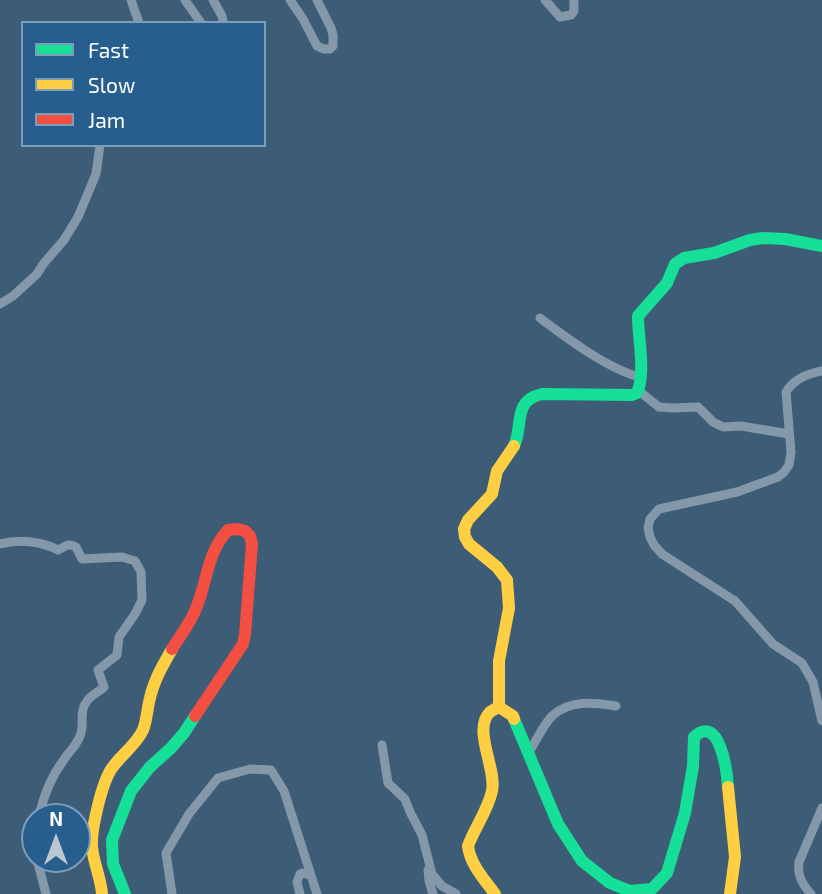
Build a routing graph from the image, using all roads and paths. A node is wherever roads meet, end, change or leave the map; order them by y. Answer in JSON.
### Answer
{"nodes":[{"id":1,"x":131,"y":0,"type":"edge"},
{"id":2,"x":185,"y":0,"type":"edge"},
{"id":3,"x":213,"y":0,"type":"edge"},
{"id":4,"x":290,"y":0,"type":"edge"},
{"id":5,"x":317,"y":0,"type":"edge"},
{"id":6,"x":545,"y":0,"type":"edge"},
{"id":7,"x":574,"y":0,"type":"edge"},
{"id":8,"x":138,"y":21,"type":"edge"},
{"id":9,"x":200,"y":21,"type":"edge"},
{"id":10,"x":223,"y":21,"type":"edge"},
{"id":11,"x":100,"y":147,"type":"edge"},
{"id":12,"x":822,"y":246,"type":"edge"},
{"id":13,"x":0,"y":304,"type":"edge"},
{"id":14,"x":540,"y":318,"type":"dead end"},
{"id":15,"x":822,"y":371,"type":"edge"},
{"id":16,"x":640,"y":377,"type":"junction"},
{"id":17,"x":639,"y":391,"type":"junction"},
{"id":18,"x":789,"y":434,"type":"junction"},
{"id":19,"x":0,"y":544,"type":"edge"},
{"id":20,"x":616,"y":706,"type":"dead end"},
{"id":21,"x":499,"y":707,"type":"junction"},
{"id":22,"x":822,"y":720,"type":"edge"},
{"id":23,"x":382,"y":745,"type":"dead end"},
{"id":24,"x":528,"y":753,"type":"junction"},
{"id":25,"x":42,"y":803,"type":"edge"},
{"id":26,"x":822,"y":808,"type":"edge"},
{"id":27,"x":428,"y":864,"type":"junction"},
{"id":28,"x":41,"y":873,"type":"edge"},
{"id":29,"x":310,"y":875,"type":"junction"},
{"id":30,"x":630,"y":893,"type":"edge"},
{"id":31,"x":46,"y":894,"type":"edge"},
{"id":32,"x":102,"y":894,"type":"edge"},
{"id":33,"x":125,"y":894,"type":"edge"},
{"id":34,"x":172,"y":894,"type":"edge"},
{"id":35,"x":300,"y":894,"type":"edge"},
{"id":36,"x":317,"y":894,"type":"edge"},
{"id":37,"x":433,"y":894,"type":"edge"},
{"id":38,"x":456,"y":894,"type":"edge"},
{"id":39,"x":495,"y":894,"type":"edge"},
{"id":40,"x":730,"y":894,"type":"edge"},
{"id":41,"x":811,"y":894,"type":"edge"}],
"edges":[{"from":1,"to":8,"type":"street"},
{"from":2,"to":9,"type":"street"},
{"from":3,"to":10,"type":"street"},
{"from":4,"to":5,"type":"street"},
{"from":6,"to":7,"type":"street"},
{"from":11,"to":13,"type":"street"},
{"from":12,"to":16,"type":"street"},
{"from":14,"to":16,"type":"street"},
{"from":15,"to":18,"type":"street"},
{"from":16,"to":17,"type":"street"},
{"from":17,"to":18,"type":"street"},
{"from":17,"to":21,"type":"street"},
{"from":18,"to":22,"type":"street"},
{"from":19,"to":25,"type":"street"},
{"from":20,"to":24,"type":"street"},
{"from":21,"to":24,"type":"street"},
{"from":21,"to":39,"type":"street"},
{"from":23,"to":27,"type":"street"},
{"from":24,"to":30,"type":"street"},
{"from":26,"to":41,"type":"street"},
{"from":27,"to":37,"type":"street"},
{"from":27,"to":38,"type":"street"},
{"from":28,"to":31,"type":"street"},
{"from":29,"to":34,"type":"street"},
{"from":29,"to":35,"type":"street"},
{"from":29,"to":36,"type":"street"},
{"from":30,"to":40,"type":"street"},
{"from":32,"to":33,"type":"street"}]}
